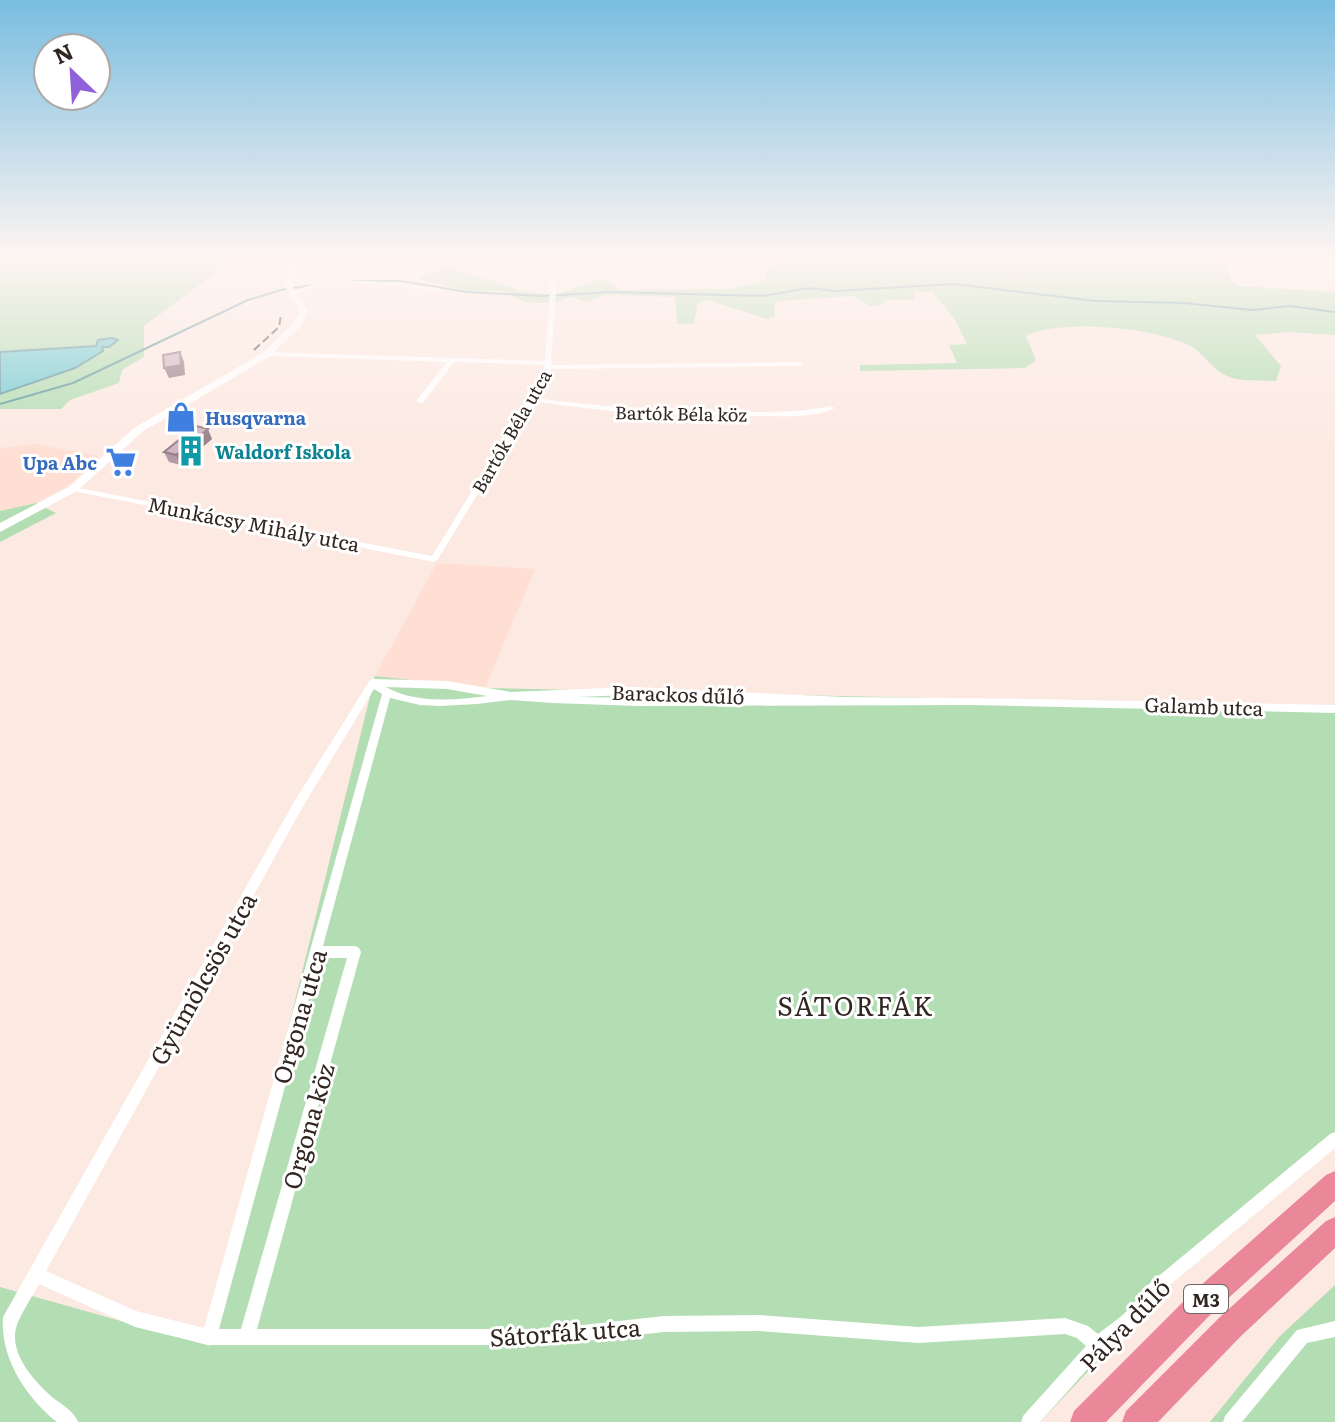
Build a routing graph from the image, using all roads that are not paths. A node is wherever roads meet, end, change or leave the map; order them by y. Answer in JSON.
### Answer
{"nodes":[{"id":1,"x":296,"y":323,"type":"edge"},
{"id":2,"x":552,"y":323,"type":"edge"},
{"id":3,"x":267,"y":354,"type":"junction"},
{"id":4,"x":453,"y":359,"type":"junction"},
{"id":5,"x":801,"y":364,"type":"dead end"},
{"id":6,"x":550,"y":365,"type":"junction"},
{"id":7,"x":532,"y":399,"type":"junction"},
{"id":8,"x":420,"y":401,"type":"dead end"},
{"id":9,"x":831,"y":408,"type":"dead end"},
{"id":10,"x":73,"y":489,"type":"junction"},
{"id":11,"x":0,"y":528,"type":"edge"},
{"id":12,"x":434,"y":559,"type":"joint"},
{"id":13,"x":373,"y":683,"type":"junction"},
{"id":14,"x":386,"y":695,"type":"junction"},
{"id":15,"x":511,"y":696,"type":"junction"},
{"id":16,"x":1072,"y":702,"type":"joint"},
{"id":17,"x":1335,"y":709,"type":"edge"},
{"id":18,"x":316,"y":952,"type":"junction"},
{"id":19,"x":1335,"y":1139,"type":"edge"},
{"id":20,"x":1335,"y":1184,"type":"edge"},
{"id":21,"x":1335,"y":1230,"type":"edge"},
{"id":22,"x":37,"y":1275,"type":"junction"},
{"id":23,"x":1328,"y":1329,"type":"edge"},
{"id":24,"x":209,"y":1337,"type":"junction"},
{"id":25,"x":247,"y":1337,"type":"junction"},
{"id":26,"x":1098,"y":1345,"type":"junction"},
{"id":27,"x":62,"y":1419,"type":"edge"},
{"id":28,"x":1029,"y":1422,"type":"edge"},
{"id":29,"x":1085,"y":1422,"type":"edge"},
{"id":30,"x":1137,"y":1422,"type":"edge"},
{"id":31,"x":1231,"y":1422,"type":"edge"}],
"edges":[{"from":1,"to":3,"type":"main road"},
{"from":2,"to":6,"type":"street","name":"Bartók Béla utca"},
{"from":3,"to":4,"type":"street"},
{"from":3,"to":10,"type":"main road"},
{"from":4,"to":6,"type":"street"},
{"from":4,"to":8,"type":"street"},
{"from":5,"to":6,"type":"street"},
{"from":6,"to":7,"type":"street","name":"Bartók Béla utca"},
{"from":7,"to":9,"type":"street","name":"Bartók Béla köz"},
{"from":7,"to":12,"type":"street","name":"Bartók Béla utca"},
{"from":10,"to":11,"type":"main road"},
{"from":10,"to":12,"type":"street","name":"Munkácsy Mihály utca"},
{"from":13,"to":14,"type":"street"},
{"from":13,"to":15,"type":"street","name":"Barackos dűlő"},
{"from":13,"to":22,"type":"street","name":"Gyümölcsös utca"},
{"from":14,"to":15,"type":"street","name":"Barackos dűlő"},
{"from":14,"to":18,"type":"street","name":"Orgona utca"},
{"from":15,"to":16,"type":"street","name":"Barackos dűlő"},
{"from":16,"to":17,"type":"street","name":"Galamb utca"},
{"from":18,"to":24,"type":"street","name":"Orgona utca"},
{"from":18,"to":25,"type":"street","name":"Orgona köz"},
{"from":19,"to":26,"type":"street","name":"Pálya dűlő"},
{"from":20,"to":29,"type":"highway","number":"M3"},
{"from":21,"to":30,"type":"highway","number":"M3"},
{"from":22,"to":24,"type":"street","name":"Sátorfák utca"},
{"from":22,"to":27,"type":"street","name":"Gyümölcsös utca"},
{"from":23,"to":31,"type":"street"},
{"from":24,"to":25,"type":"street","name":"Sátorfák utca"},
{"from":25,"to":26,"type":"street","name":"Sátorfák utca"},
{"from":26,"to":28,"type":"street","name":"Pálya dűlő"}]}
